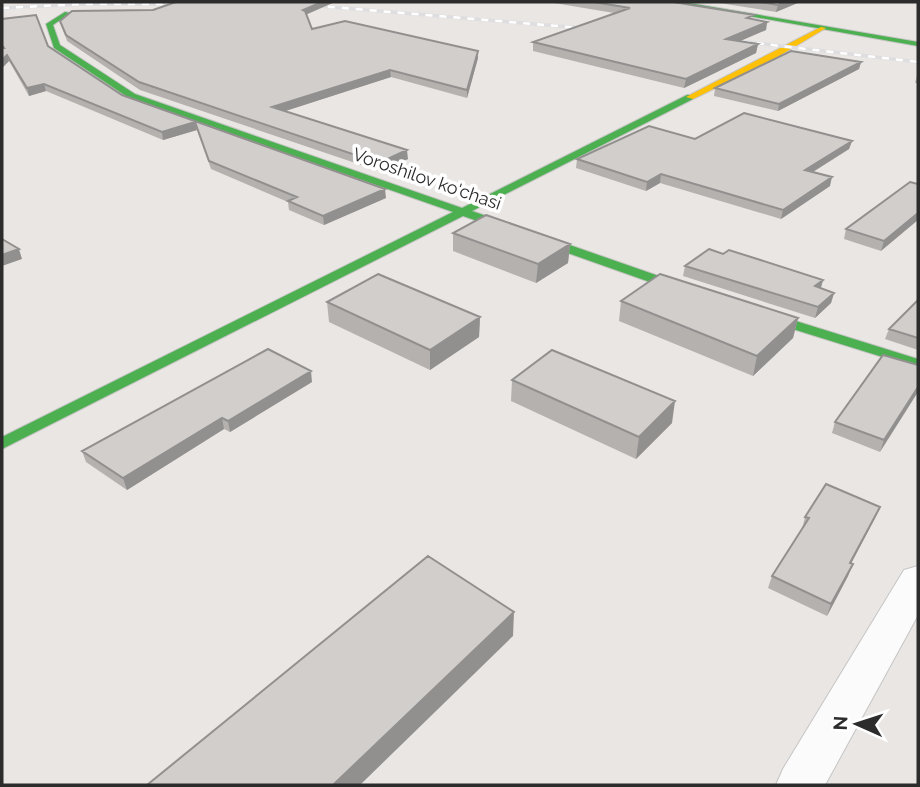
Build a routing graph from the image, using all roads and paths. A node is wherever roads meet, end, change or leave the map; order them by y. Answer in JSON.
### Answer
{"nodes":[{"id":1,"x":673,"y":2,"type":"edge"},
{"id":2,"x":67,"y":13,"type":"edge"},
{"id":3,"x":823,"y":28,"type":"junction"},
{"id":4,"x":918,"y":44,"type":"edge"},
{"id":5,"x":465,"y":213,"type":"junction"},
{"id":6,"x":918,"y":364,"type":"edge"},
{"id":7,"x":2,"y":444,"type":"edge"},
{"id":8,"x":918,"y":580,"type":"edge"},
{"id":9,"x":800,"y":785,"type":"edge"}],
"edges":[{"from":1,"to":3,"type":"street"},
{"from":2,"to":5,"type":"street","name":"Voroshilov ko'chasi"},
{"from":3,"to":4,"type":"street"},
{"from":3,"to":5,"type":"street"},
{"from":5,"to":6,"type":"street","name":"Voroshilov ko'chasi"},
{"from":5,"to":7,"type":"street"},
{"from":8,"to":9,"type":"street"}]}
